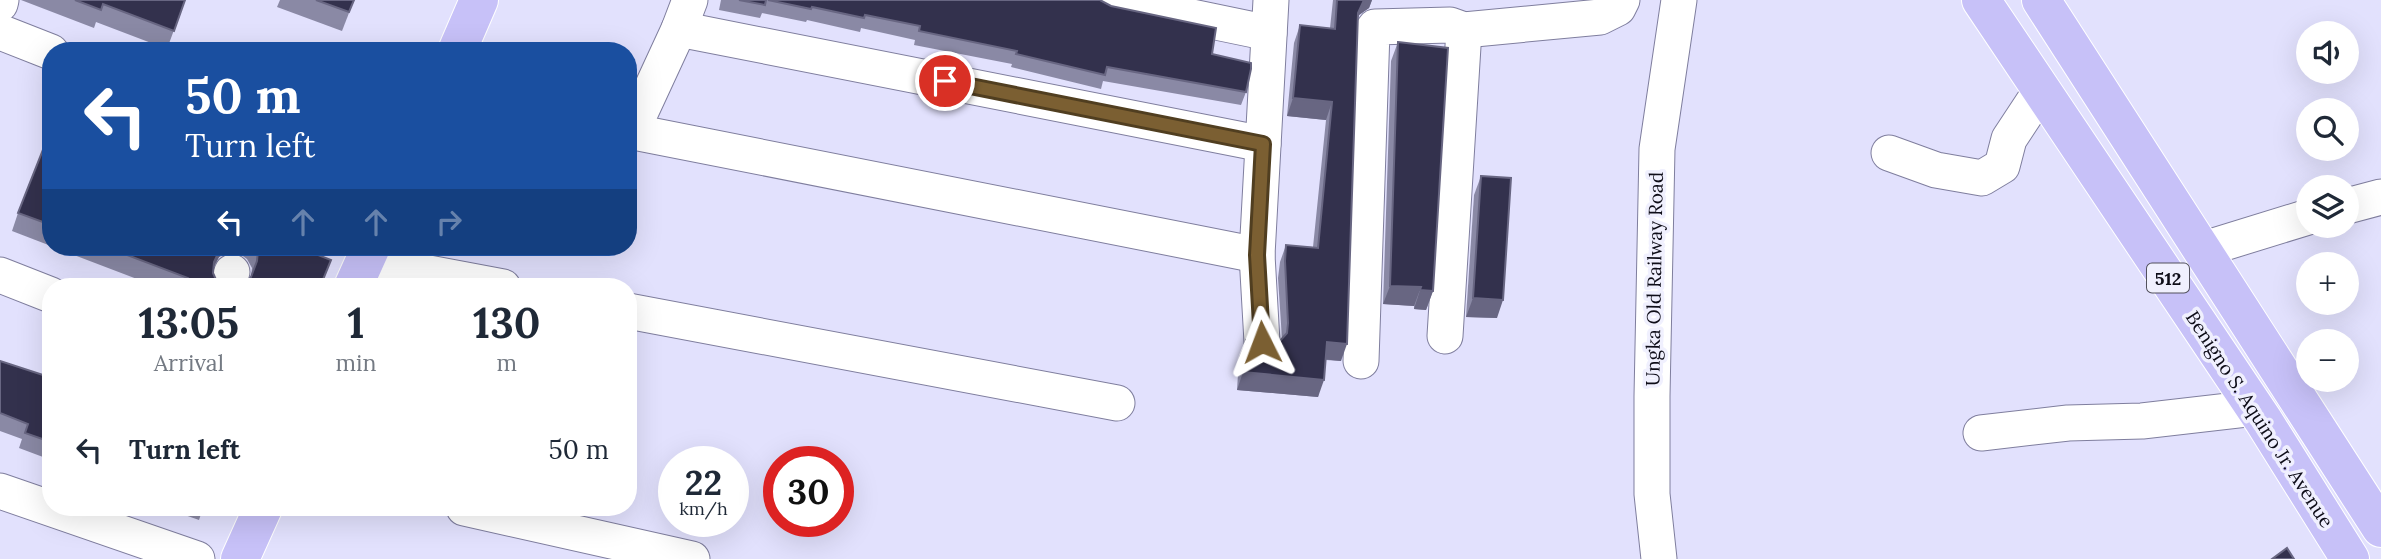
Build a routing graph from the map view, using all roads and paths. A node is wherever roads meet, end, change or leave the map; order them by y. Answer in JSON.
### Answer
{"nodes":[{"id":1,"x":479,"y":0,"type":"edge"},
{"id":2,"x":1110,"y":0,"type":"edge"},
{"id":3,"x":1622,"y":0,"type":"edge"},
{"id":4,"x":1679,"y":0,"type":"edge"},
{"id":5,"x":1981,"y":0,"type":"edge"},
{"id":6,"x":2041,"y":0,"type":"edge"},
{"id":7,"x":685,"y":14,"type":"edge"},
{"id":8,"x":1270,"y":17,"type":"edge"},
{"id":9,"x":1464,"y":30,"type":"junction"},
{"id":10,"x":0,"y":32,"type":"edge"},
{"id":11,"x":461,"y":42,"type":"edge"},
{"id":12,"x":42,"y":48,"type":"edge"},
{"id":13,"x":2042,"y":89,"type":"junction"},
{"id":14,"x":637,"y":120,"type":"edge"},
{"id":15,"x":637,"y":125,"type":"edge"},
{"id":16,"x":1263,"y":144,"type":"junction"},
{"id":17,"x":1889,"y":153,"type":"dead end"},
{"id":18,"x":2381,"y":197,"type":"edge"},
{"id":19,"x":2359,"y":203,"type":"edge"},
{"id":20,"x":2296,"y":221,"type":"edge"},
{"id":21,"x":2201,"y":250,"type":"junction"},
{"id":22,"x":1257,"y":255,"type":"junction"},
{"id":23,"x":363,"y":265,"type":"edge"},
{"id":24,"x":0,"y":275,"type":"edge"},
{"id":25,"x":446,"y":278,"type":"edge"},
{"id":26,"x":42,"y":291,"type":"edge"},
{"id":27,"x":637,"y":313,"type":"edge"},
{"id":28,"x":1445,"y":336,"type":"dead end"},
{"id":29,"x":1262,"y":342,"type":"edge"},
{"id":30,"x":1361,"y":361,"type":"dead end"},
{"id":31,"x":2297,"y":399,"type":"junction"},
{"id":32,"x":1117,"y":403,"type":"dead end"},
{"id":33,"x":2259,"y":414,"type":"junction"},
{"id":34,"x":1981,"y":433,"type":"dead end"},
{"id":35,"x":0,"y":491,"type":"edge"},
{"id":36,"x":42,"y":505,"type":"edge"},
{"id":37,"x":72,"y":516,"type":"edge"},
{"id":38,"x":259,"y":516,"type":"edge"},
{"id":39,"x":500,"y":516,"type":"edge"},
{"id":40,"x":2381,"y":528,"type":"edge"},
{"id":41,"x":197,"y":559,"type":"edge"},
{"id":42,"x":240,"y":559,"type":"edge"},
{"id":43,"x":692,"y":559,"type":"edge"},
{"id":44,"x":1658,"y":559,"type":"edge"},
{"id":45,"x":2350,"y":559,"type":"edge"}],
"edges":[{"from":1,"to":11,"type":"main road"},
{"from":2,"to":8,"type":"street"},
{"from":3,"to":9,"type":"street"},
{"from":4,"to":44,"type":"street","name":"Ungka Old Railway Road"},
{"from":5,"to":13,"type":"main road","name":"Benigno S. Aquino Jr. Avenue","number":"512"},
{"from":6,"to":21,"type":"main road","number":"512"},
{"from":7,"to":14,"type":"street"},
{"from":7,"to":16,"type":"street"},
{"from":8,"to":16,"type":"street"},
{"from":9,"to":28,"type":"street"},
{"from":9,"to":30,"type":"street"},
{"from":10,"to":12,"type":"street"},
{"from":13,"to":17,"type":"street"},
{"from":13,"to":33,"type":"main road","name":"Benigno S. Aquino Jr. Avenue","number":"512"},
{"from":15,"to":22,"type":"street"},
{"from":16,"to":22,"type":"street"},
{"from":18,"to":19,"type":"street"},
{"from":20,"to":21,"type":"street"},
{"from":21,"to":31,"type":"main road","number":"512"},
{"from":22,"to":29,"type":"street"},
{"from":23,"to":25,"type":"street"},
{"from":24,"to":26,"type":"street"},
{"from":27,"to":32,"type":"street"},
{"from":31,"to":33,"type":"main road"},
{"from":31,"to":40,"type":"main road","number":"512"},
{"from":33,"to":34,"type":"street"},
{"from":33,"to":45,"type":"main road","name":"Benigno S. Aquino Jr. Avenue","number":"512"},
{"from":35,"to":36,"type":"street"},
{"from":37,"to":41,"type":"street"},
{"from":38,"to":42,"type":"main road"},
{"from":39,"to":43,"type":"street"}]}
